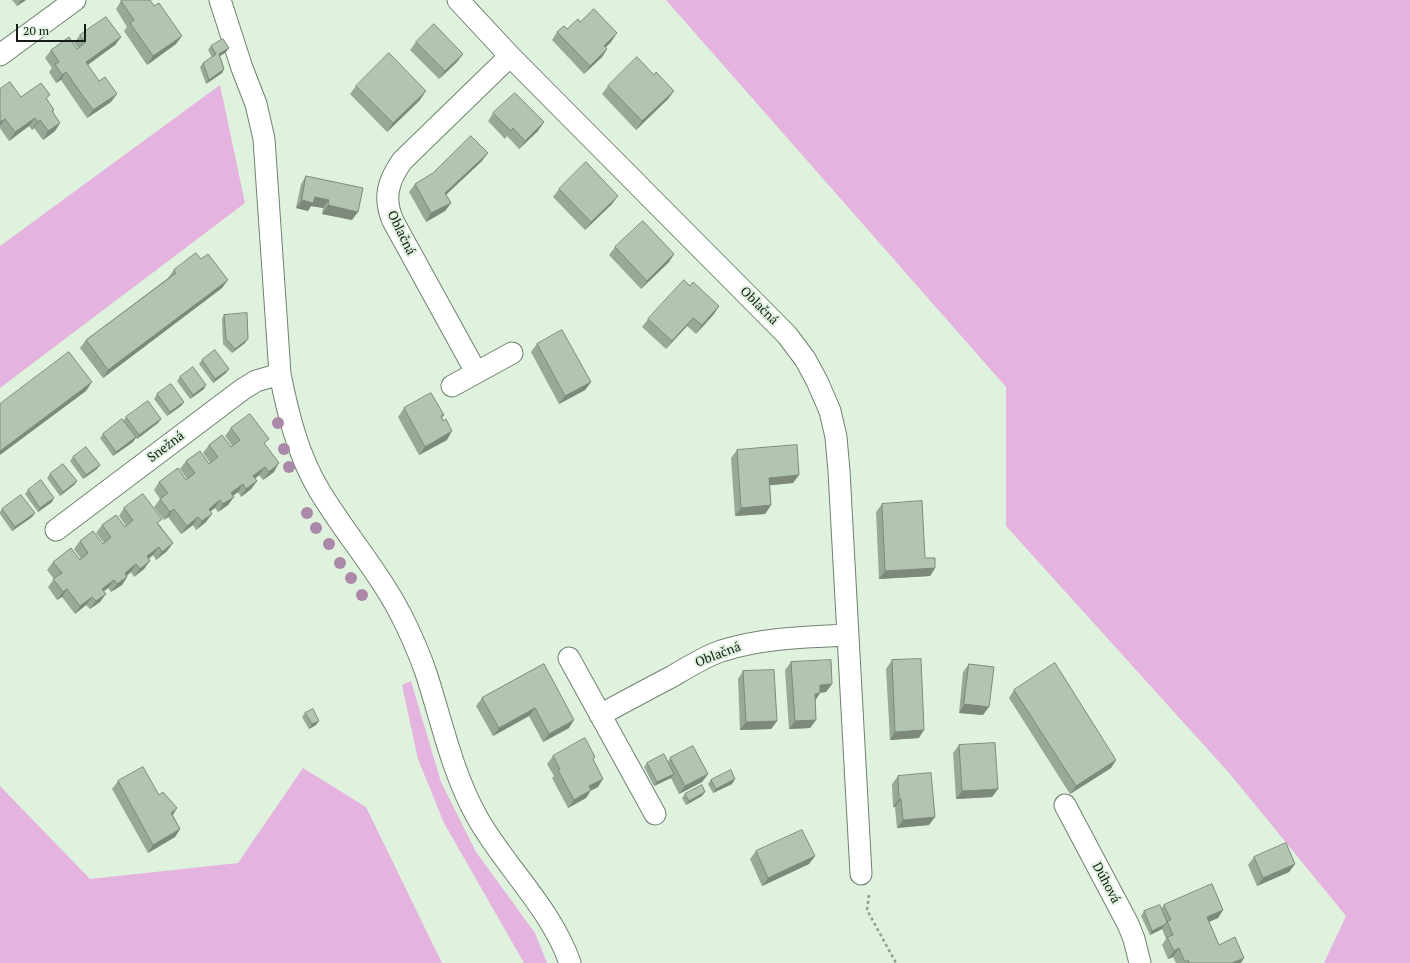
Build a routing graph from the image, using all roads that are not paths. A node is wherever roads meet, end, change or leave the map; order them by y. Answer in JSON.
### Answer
{"nodes":[{"id":1,"x":74,"y":0,"type":"edge"},
{"id":2,"x":220,"y":0,"type":"edge"},
{"id":3,"x":458,"y":0,"type":"edge"},
{"id":4,"x":0,"y":55,"type":"edge"},
{"id":5,"x":510,"y":56,"type":"junction"},
{"id":6,"x":512,"y":353,"type":"dead end"},
{"id":7,"x":476,"y":372,"type":"junction"},
{"id":8,"x":280,"y":374,"type":"junction"},
{"id":9,"x":452,"y":386,"type":"dead end"},
{"id":10,"x":56,"y":530,"type":"dead end"},
{"id":11,"x":848,"y":635,"type":"junction"},
{"id":12,"x":569,"y":658,"type":"dead end"},
{"id":13,"x":600,"y":715,"type":"junction"},
{"id":14,"x":1065,"y":805,"type":"dead end"},
{"id":15,"x":654,"y":814,"type":"dead end"},
{"id":16,"x":866,"y":880,"type":"road end"},
{"id":17,"x":570,"y":963,"type":"edge"},
{"id":18,"x":1140,"y":963,"type":"edge"}],
"edges":[{"from":1,"to":4,"type":"street"},
{"from":2,"to":8,"type":"street"},
{"from":3,"to":5,"type":"street","name":"Oblačná"},
{"from":5,"to":7,"type":"street","name":"Oblačná"},
{"from":5,"to":11,"type":"street","name":"Oblačná"},
{"from":6,"to":7,"type":"street"},
{"from":7,"to":9,"type":"street"},
{"from":8,"to":10,"type":"street","name":"Snežná"},
{"from":8,"to":17,"type":"street"},
{"from":11,"to":13,"type":"street","name":"Oblačná"},
{"from":11,"to":16,"type":"street","name":"Oblačná"},
{"from":12,"to":13,"type":"street"},
{"from":13,"to":15,"type":"street"},
{"from":14,"to":18,"type":"street","name":"Dúhová"}]}
